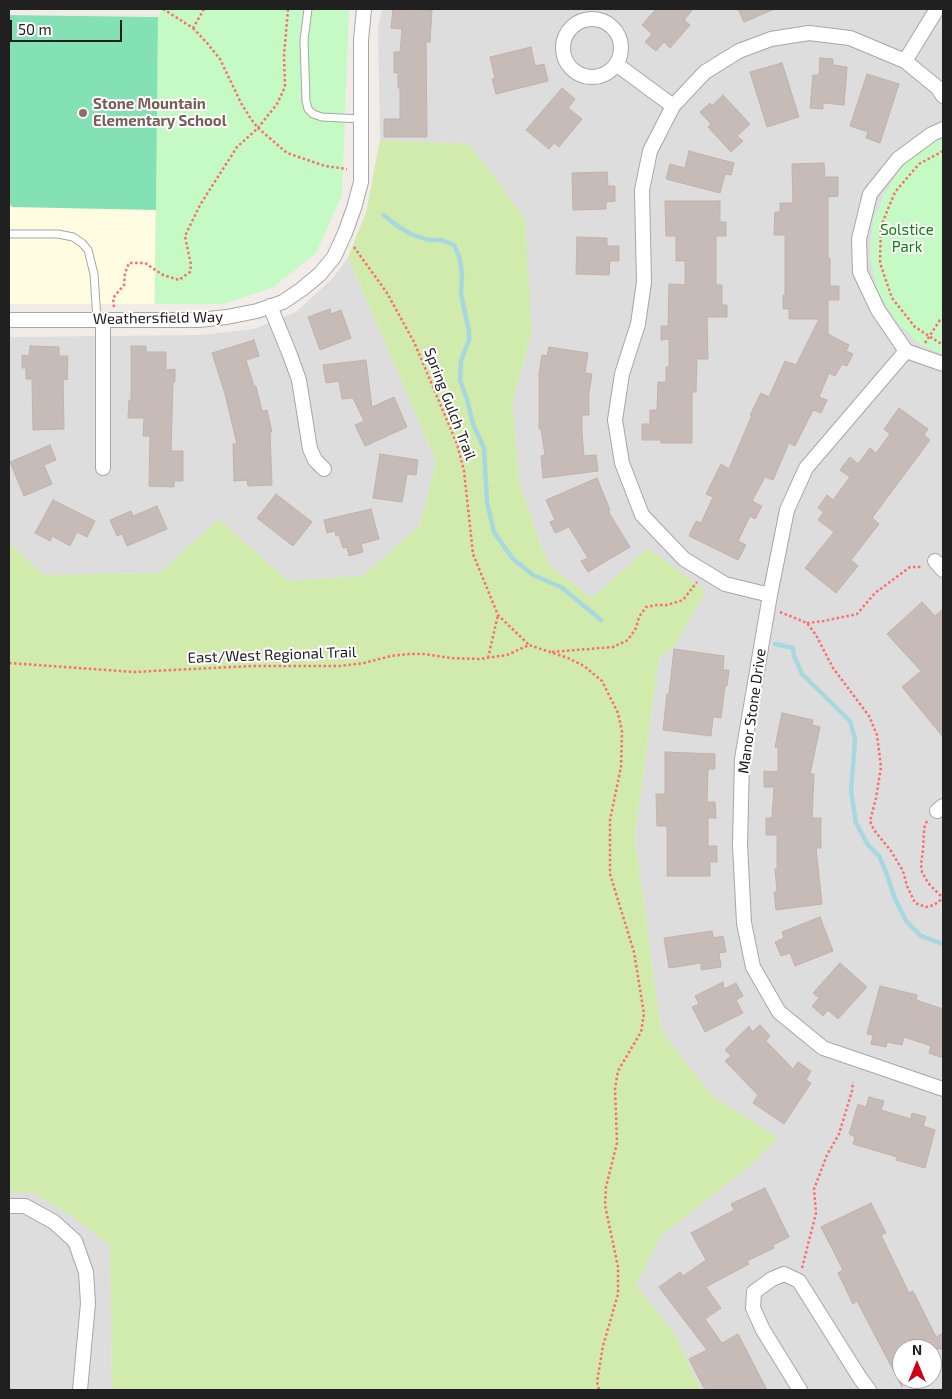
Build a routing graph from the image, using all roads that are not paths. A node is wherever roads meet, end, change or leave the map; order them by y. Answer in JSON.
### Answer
{"nodes":[{"id":1,"x":308,"y":9,"type":"edge"},
{"id":2,"x":364,"y":9,"type":"edge"},
{"id":3,"x":937,"y":9,"type":"edge"},
{"id":4,"x":906,"y":61,"type":"junction"},
{"id":5,"x":616,"y":64,"type":"junction"},
{"id":6,"x":943,"y":96,"type":"edge"},
{"id":7,"x":673,"y":106,"type":"junction"},
{"id":8,"x":361,"y":119,"type":"junction"},
{"id":9,"x":943,"y":129,"type":"edge"},
{"id":10,"x":9,"y":234,"type":"edge"},
{"id":11,"x":270,"y":306,"type":"junction"},
{"id":12,"x":9,"y":320,"type":"edge"},
{"id":13,"x":105,"y":320,"type":"junction"},
{"id":14,"x":912,"y":353,"type":"junction"},
{"id":15,"x":943,"y":364,"type":"edge"},
{"id":16,"x":103,"y":468,"type":"dead end"},
{"id":17,"x":324,"y":469,"type":"dead end"},
{"id":18,"x":770,"y":595,"type":"junction"},
{"id":19,"x":943,"y":1089,"type":"edge"},
{"id":20,"x":9,"y":1206,"type":"edge"},
{"id":21,"x":80,"y":1390,"type":"edge"},
{"id":22,"x":800,"y":1390,"type":"edge"},
{"id":23,"x":869,"y":1390,"type":"edge"}],
"edges":[{"from":1,"to":8,"type":"lane"},
{"from":2,"to":8,"type":"street","name":"Weathersfield Way"},
{"from":3,"to":4,"type":"street"},
{"from":4,"to":6,"type":"street"},
{"from":4,"to":7,"type":"street"},
{"from":5,"to":5,"type":"street"},
{"from":5,"to":7,"type":"street"},
{"from":7,"to":18,"type":"street"},
{"from":8,"to":11,"type":"street","name":"Weathersfield Way"},
{"from":9,"to":14,"type":"street"},
{"from":10,"to":13,"type":"lane"},
{"from":11,"to":13,"type":"street","name":"Weathersfield Way"},
{"from":11,"to":17,"type":"street"},
{"from":12,"to":13,"type":"street","name":"Weathersfield Way"},
{"from":13,"to":16,"type":"street"},
{"from":14,"to":15,"type":"street"},
{"from":14,"to":18,"type":"street","name":"Manor Stone Drive"},
{"from":18,"to":19,"type":"street","name":"Manor Stone Drive"},
{"from":20,"to":21,"type":"street"},
{"from":22,"to":23,"type":"street"}]}
